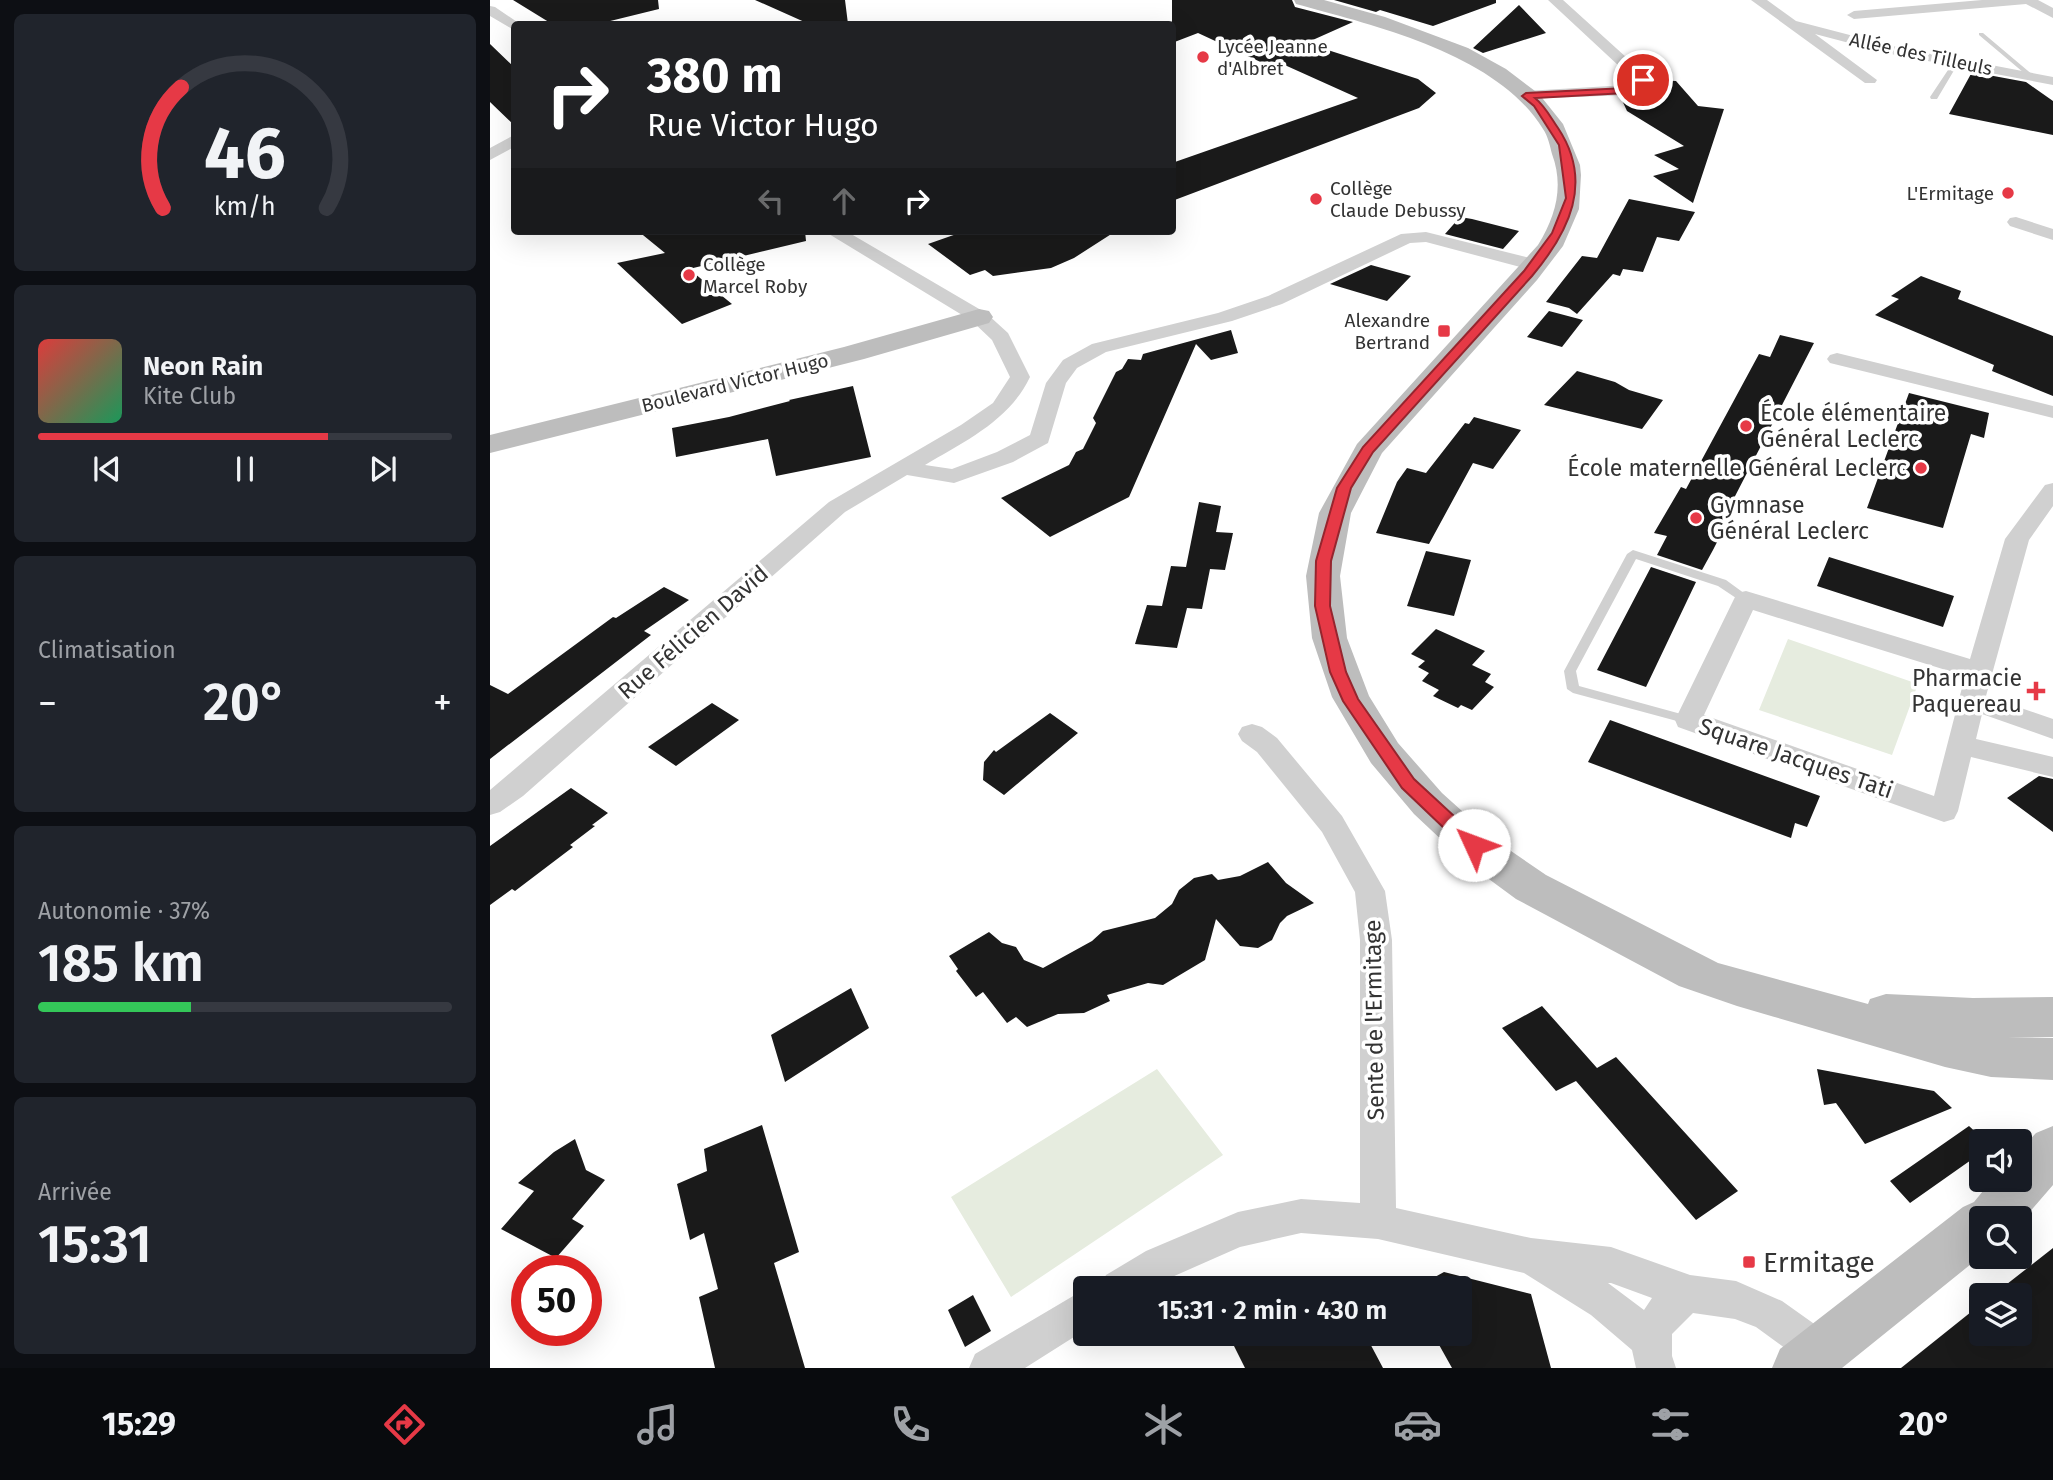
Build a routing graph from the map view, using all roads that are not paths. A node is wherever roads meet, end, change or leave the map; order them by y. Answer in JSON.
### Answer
{"nodes":[{"id":1,"x":1303,"y":0,"type":"edge"},
{"id":2,"x":1555,"y":0,"type":"edge"},
{"id":3,"x":1758,"y":0,"type":"edge"},
{"id":4,"x":1841,"y":0,"type":"edge"},
{"id":5,"x":2028,"y":0,"type":"edge"},
{"id":6,"x":1942,"y":3,"type":"edge"},
{"id":7,"x":490,"y":9,"type":"edge"},
{"id":8,"x":2053,"y":14,"type":"edge"},
{"id":9,"x":1854,"y":15,"type":"junction"},
{"id":10,"x":1789,"y":23,"type":"junction"},
{"id":11,"x":511,"y":24,"type":"edge"},
{"id":12,"x":1981,"y":34,"type":"dead end"},
{"id":13,"x":1891,"y":50,"type":"junction"},
{"id":14,"x":1956,"y":62,"type":"junction"},
{"id":15,"x":2032,"y":77,"type":"junction"},
{"id":16,"x":1870,"y":80,"type":"dead end"},
{"id":17,"x":2053,"y":81,"type":"edge"},
{"id":18,"x":1526,"y":96,"type":"junction"},
{"id":19,"x":1934,"y":97,"type":"dead end"},
{"id":20,"x":511,"y":142,"type":"edge"},
{"id":21,"x":490,"y":155,"type":"edge"},
{"id":22,"x":2016,"y":222,"type":"dead end"},
{"id":23,"x":840,"y":235,"type":"edge"},
{"id":24,"x":2053,"y":235,"type":"edge"},
{"id":25,"x":1535,"y":265,"type":"junction"},
{"id":26,"x":979,"y":317,"type":"junction"},
{"id":27,"x":1837,"y":359,"type":"dead end"},
{"id":28,"x":2053,"y":412,"type":"edge"},
{"id":29,"x":490,"y":444,"type":"edge"},
{"id":30,"x":902,"y":468,"type":"junction"},
{"id":31,"x":2053,"y":490,"type":"edge"},
{"id":32,"x":1746,"y":598,"type":"junction"},
{"id":33,"x":1979,"y":671,"type":"junction"},
{"id":34,"x":1971,"y":701,"type":"junction"},
{"id":35,"x":1688,"y":720,"type":"junction"},
{"id":36,"x":2053,"y":729,"type":"edge"},
{"id":37,"x":1252,"y":734,"type":"dead end"},
{"id":38,"x":1961,"y":745,"type":"junction"},
{"id":39,"x":2053,"y":767,"type":"edge"},
{"id":40,"x":490,"y":804,"type":"edge"},
{"id":41,"x":2052,"y":1032,"type":"edge"},
{"id":42,"x":2053,"y":1149,"type":"edge"},
{"id":43,"x":2053,"y":1179,"type":"edge"},
{"id":44,"x":2000,"y":1206,"type":"edge"},
{"id":45,"x":2009,"y":1206,"type":"edge"},
{"id":46,"x":1378,"y":1222,"type":"junction"},
{"id":47,"x":1969,"y":1234,"type":"edge"},
{"id":48,"x":1531,"y":1256,"type":"junction"},
{"id":49,"x":1139,"y":1276,"type":"edge"},
{"id":50,"x":1690,"y":1294,"type":"junction"},
{"id":51,"x":1073,"y":1316,"type":"edge"},
{"id":52,"x":1653,"y":1354,"type":"edge"},
{"id":53,"x":1809,"y":1360,"type":"edge"},
{"id":54,"x":989,"y":1368,"type":"edge"}],
"edges":[{"from":1,"to":18,"type":"main road"},
{"from":2,"to":18,"type":"street"},
{"from":3,"to":10,"type":"street"},
{"from":4,"to":9,"type":"street"},
{"from":5,"to":6,"type":"street"},
{"from":5,"to":8,"type":"street"},
{"from":6,"to":9,"type":"street"},
{"from":7,"to":11,"type":"street"},
{"from":9,"to":13,"type":"street"},
{"from":10,"to":13,"type":"street","name":"Allée des Tilleuls"},
{"from":10,"to":16,"type":"street"},
{"from":12,"to":15,"type":"lane"},
{"from":13,"to":14,"type":"street","name":"Allée des Tilleuls"},
{"from":14,"to":15,"type":"street","name":"Allée des Tilleuls"},
{"from":14,"to":19,"type":"lane"},
{"from":15,"to":17,"type":"street","name":"Allée des Tilleuls"},
{"from":18,"to":25,"type":"main road"},
{"from":20,"to":21,"type":"street"},
{"from":22,"to":24,"type":"street"},
{"from":23,"to":26,"type":"street"},
{"from":25,"to":30,"type":"street"},
{"from":25,"to":41,"type":"main road"},
{"from":26,"to":29,"type":"main road","name":"Boulevard Victor Hugo"},
{"from":26,"to":30,"type":"street","name":"Rue Félicien David"},
{"from":27,"to":28,"type":"street"},
{"from":30,"to":40,"type":"street","name":"Rue Félicien David"},
{"from":31,"to":33,"type":"street"},
{"from":32,"to":33,"type":"street"},
{"from":32,"to":35,"type":"street","name":"Square Jacques Tati"},
{"from":32,"to":35,"type":"lane"},
{"from":33,"to":34,"type":"street"},
{"from":34,"to":36,"type":"street"},
{"from":34,"to":38,"type":"street"},
{"from":35,"to":38,"type":"street","name":"Square Jacques Tati"},
{"from":37,"to":46,"type":"street","name":"Sente de l'Ermitage"},
{"from":38,"to":39,"type":"street"},
{"from":42,"to":44,"type":"main road"},
{"from":43,"to":45,"type":"main road"},
{"from":46,"to":48,"type":"street"},
{"from":46,"to":49,"type":"street"},
{"from":47,"to":53,"type":"main road"},
{"from":48,"to":50,"type":"street"},
{"from":48,"to":52,"type":"street"},
{"from":50,"to":52,"type":"street"},
{"from":50,"to":53,"type":"street"},
{"from":51,"to":54,"type":"street"}]}
